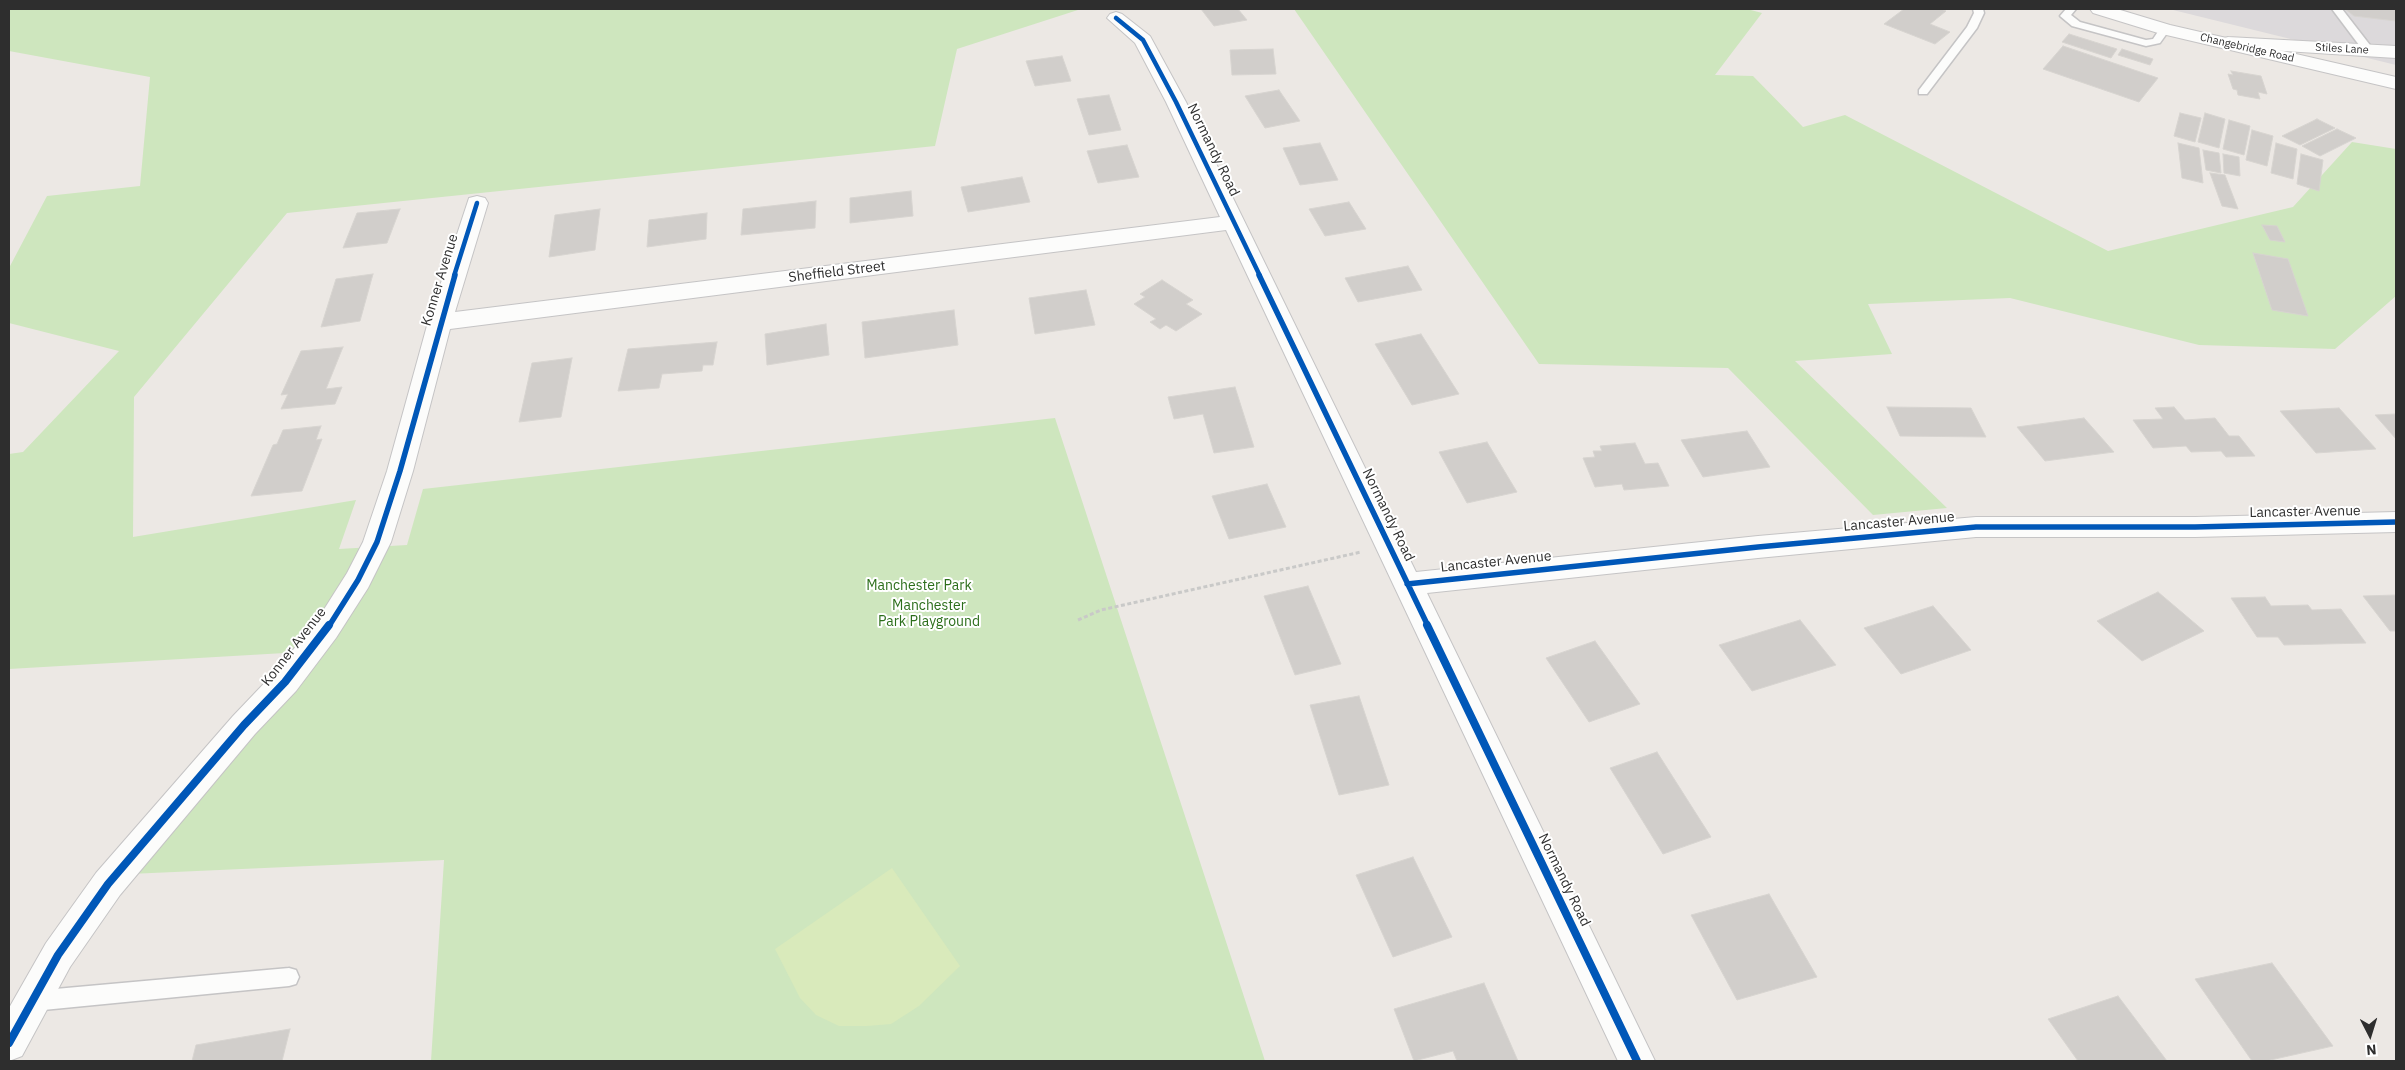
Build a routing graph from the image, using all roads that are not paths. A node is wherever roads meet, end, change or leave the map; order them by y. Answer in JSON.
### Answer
{"nodes":[{"id":1,"x":1978,"y":9,"type":"edge"},
{"id":2,"x":2070,"y":9,"type":"edge"},
{"id":3,"x":2337,"y":9,"type":"edge"},
{"id":4,"x":2108,"y":10,"type":"edge"},
{"id":5,"x":1116,"y":18,"type":"dead end"},
{"id":6,"x":2165,"y":29,"type":"junction"},
{"id":7,"x":2228,"y":43,"type":"junction"},
{"id":8,"x":2370,"y":51,"type":"junction"},
{"id":9,"x":2396,"y":52,"type":"edge"},
{"id":10,"x":2396,"y":83,"type":"edge"},
{"id":11,"x":1923,"y":92,"type":"dead end"},
{"id":12,"x":477,"y":203,"type":"dead end"},
{"id":13,"x":1234,"y":222,"type":"junction"},
{"id":14,"x":440,"y":322,"type":"junction"},
{"id":15,"x":2396,"y":522,"type":"edge"},
{"id":16,"x":1407,"y":584,"type":"junction"},
{"id":17,"x":289,"y":977,"type":"dead end"},
{"id":18,"x":31,"y":1002,"type":"junction"},
{"id":19,"x":9,"y":1043,"type":"edge"},
{"id":20,"x":1637,"y":1061,"type":"edge"}],
"edges":[{"from":1,"to":11,"type":"lane"},
{"from":2,"to":6,"type":"lane"},
{"from":3,"to":8,"type":"lane"},
{"from":4,"to":6,"type":"street","name":"Changebridge Road"},
{"from":5,"to":13,"type":"street","name":"Normandy Road"},
{"from":6,"to":7,"type":"street","name":"Changebridge Road"},
{"from":7,"to":8,"type":"street","name":"Stiles Lane"},
{"from":7,"to":10,"type":"street","name":"Changebridge Road"},
{"from":8,"to":9,"type":"street","name":"Stiles Lane"},
{"from":12,"to":14,"type":"street","name":"Konner Avenue"},
{"from":13,"to":14,"type":"street","name":"Sheffield Street"},
{"from":13,"to":16,"type":"street","name":"Normandy Road"},
{"from":14,"to":18,"type":"street","name":"Konner Avenue"},
{"from":15,"to":16,"type":"street","name":"Lancaster Avenue"},
{"from":16,"to":20,"type":"street","name":"Normandy Road"},
{"from":17,"to":18,"type":"lane"},
{"from":18,"to":19,"type":"street","name":"Konner Avenue"}]}
